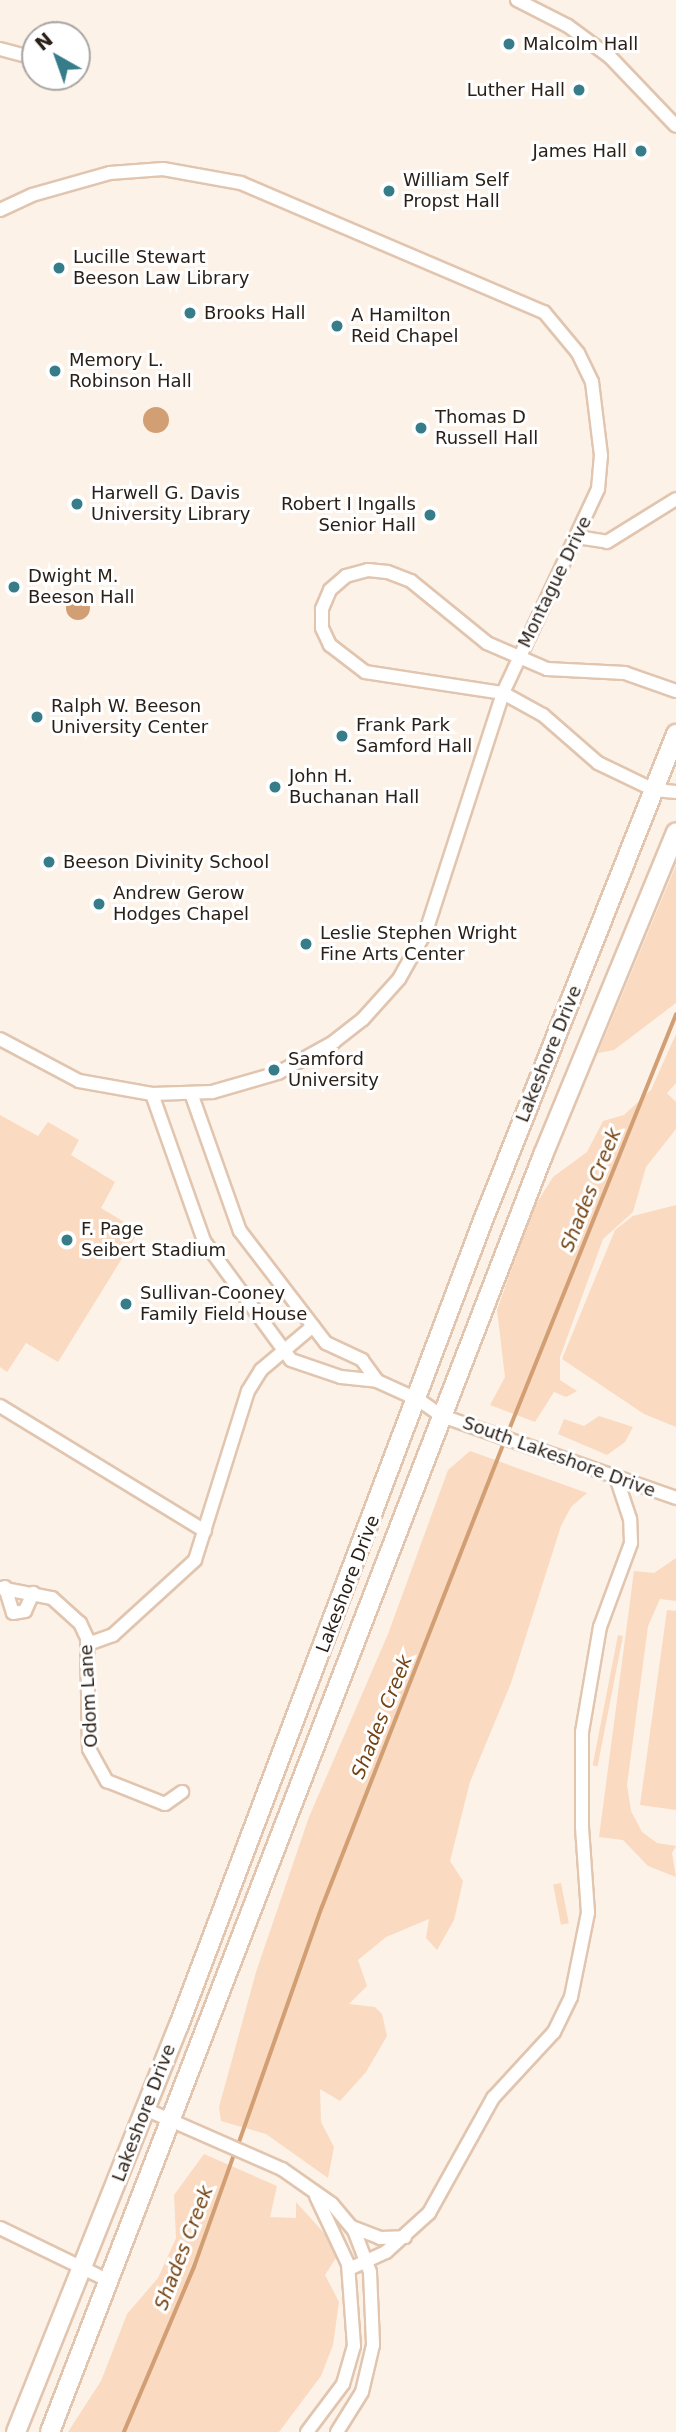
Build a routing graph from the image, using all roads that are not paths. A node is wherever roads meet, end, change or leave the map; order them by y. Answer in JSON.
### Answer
{"nodes":[{"id":1,"x":517,"y":0,"type":"edge"},
{"id":2,"x":0,"y":49,"type":"edge"},
{"id":3,"x":21,"y":55,"type":"edge"},
{"id":4,"x":676,"y":126,"type":"edge"},
{"id":5,"x":1,"y":213,"type":"edge"},
{"id":6,"x":676,"y":499,"type":"edge"},
{"id":7,"x":577,"y":537,"type":"junction"},
{"id":8,"x":519,"y":657,"type":"junction"},
{"id":9,"x":676,"y":691,"type":"edge"},
{"id":10,"x":503,"y":692,"type":"junction"},
{"id":11,"x":676,"y":734,"type":"edge"},
{"id":12,"x":654,"y":790,"type":"junction"},
{"id":13,"x":676,"y":792,"type":"edge"},
{"id":14,"x":676,"y":832,"type":"edge"},
{"id":15,"x":0,"y":1039,"type":"edge"},
{"id":16,"x":191,"y":1093,"type":"junction"},
{"id":17,"x":152,"y":1094,"type":"junction"},
{"id":18,"x":313,"y":1326,"type":"junction"},
{"id":19,"x":326,"y":1343,"type":"junction"},
{"id":20,"x":283,"y":1352,"type":"junction"},
{"id":21,"x":313,"y":1365,"type":"junction"},
{"id":22,"x":377,"y":1381,"type":"junction"},
{"id":23,"x":419,"y":1399,"type":"junction"},
{"id":24,"x":0,"y":1406,"type":"edge"},
{"id":25,"x":442,"y":1416,"type":"junction"},
{"id":26,"x":610,"y":1475,"type":"junction"},
{"id":27,"x":676,"y":1498,"type":"edge"},
{"id":28,"x":205,"y":1531,"type":"junction"},
{"id":29,"x":2,"y":1588,"type":"edge"},
{"id":30,"x":33,"y":1592,"type":"junction"},
{"id":31,"x":88,"y":1644,"type":"junction"},
{"id":32,"x":182,"y":1792,"type":"dead end"},
{"id":33,"x":145,"y":2109,"type":"junction"},
{"id":34,"x":170,"y":2120,"type":"junction"},
{"id":35,"x":316,"y":2196,"type":"junction"},
{"id":36,"x":351,"y":2227,"type":"junction"},
{"id":37,"x":0,"y":2228,"type":"edge"},
{"id":38,"x":405,"y":2237,"type":"junction"},
{"id":39,"x":367,"y":2262,"type":"junction"},
{"id":40,"x":349,"y":2269,"type":"junction"},
{"id":41,"x":82,"y":2272,"type":"junction"},
{"id":42,"x":111,"y":2282,"type":"junction"},
{"id":43,"x":354,"y":2340,"type":"junction"},
{"id":44,"x":373,"y":2341,"type":"junction"},
{"id":45,"x":16,"y":2432,"type":"edge"},
{"id":46,"x":50,"y":2432,"type":"edge"},
{"id":47,"x":307,"y":2432,"type":"edge"},
{"id":48,"x":337,"y":2432,"type":"edge"}],
"edges":[{"from":1,"to":4,"type":"street"},
{"from":2,"to":3,"type":"street"},
{"from":5,"to":7,"type":"street","name":"Montague Drive"},
{"from":6,"to":7,"type":"street"},
{"from":7,"to":8,"type":"street","name":"Montague Drive"},
{"from":8,"to":9,"type":"street"},
{"from":8,"to":10,"type":"street","name":"Montague Drive"},
{"from":8,"to":10,"type":"street"},
{"from":10,"to":12,"type":"street"},
{"from":10,"to":16,"type":"street","name":"Montague Drive"},
{"from":11,"to":12,"type":"main road","name":"Lakeshore Drive"},
{"from":12,"to":13,"type":"street"},
{"from":12,"to":23,"type":"main road","name":"Lakeshore Drive"},
{"from":14,"to":25,"type":"main road","name":"Lakeshore Drive"},
{"from":15,"to":17,"type":"street","name":"Montague Drive"},
{"from":16,"to":17,"type":"street","name":"Montague Drive"},
{"from":16,"to":18,"type":"street"},
{"from":17,"to":20,"type":"street"},
{"from":18,"to":19,"type":"street"},
{"from":18,"to":20,"type":"street"},
{"from":19,"to":21,"type":"street"},
{"from":19,"to":22,"type":"street"},
{"from":20,"to":21,"type":"street"},
{"from":20,"to":28,"type":"street"},
{"from":21,"to":22,"type":"street"},
{"from":22,"to":23,"type":"street","name":"South Lakeshore Drive"},
{"from":23,"to":25,"type":"street","name":"South Lakeshore Drive"},
{"from":23,"to":33,"type":"main road","name":"Lakeshore Drive"},
{"from":24,"to":28,"type":"street"},
{"from":25,"to":26,"type":"street","name":"South Lakeshore Drive"},
{"from":25,"to":34,"type":"main road","name":"Lakeshore Drive"},
{"from":26,"to":27,"type":"street","name":"South Lakeshore Drive"},
{"from":26,"to":38,"type":"street"},
{"from":28,"to":31,"type":"street"},
{"from":29,"to":30,"type":"street","name":"Odom Lane"},
{"from":29,"to":30,"type":"street","name":"Odom Lane"},
{"from":30,"to":31,"type":"street","name":"Odom Lane"},
{"from":31,"to":32,"type":"street","name":"Odom Lane"},
{"from":33,"to":34,"type":"street"},
{"from":33,"to":41,"type":"main road","name":"Lakeshore Drive"},
{"from":34,"to":35,"type":"street"},
{"from":34,"to":42,"type":"main road","name":"Lakeshore Drive"},
{"from":35,"to":36,"type":"street"},
{"from":35,"to":40,"type":"street"},
{"from":36,"to":38,"type":"street"},
{"from":36,"to":39,"type":"street"},
{"from":37,"to":41,"type":"street"},
{"from":38,"to":39,"type":"street"},
{"from":39,"to":40,"type":"street"},
{"from":39,"to":44,"type":"street"},
{"from":40,"to":43,"type":"street"},
{"from":41,"to":42,"type":"street"},
{"from":41,"to":45,"type":"main road","name":"Lakeshore Drive"},
{"from":42,"to":46,"type":"main road","name":"Lakeshore Drive"},
{"from":43,"to":44,"type":"street"},
{"from":43,"to":47,"type":"street"},
{"from":44,"to":48,"type":"street"}]}
